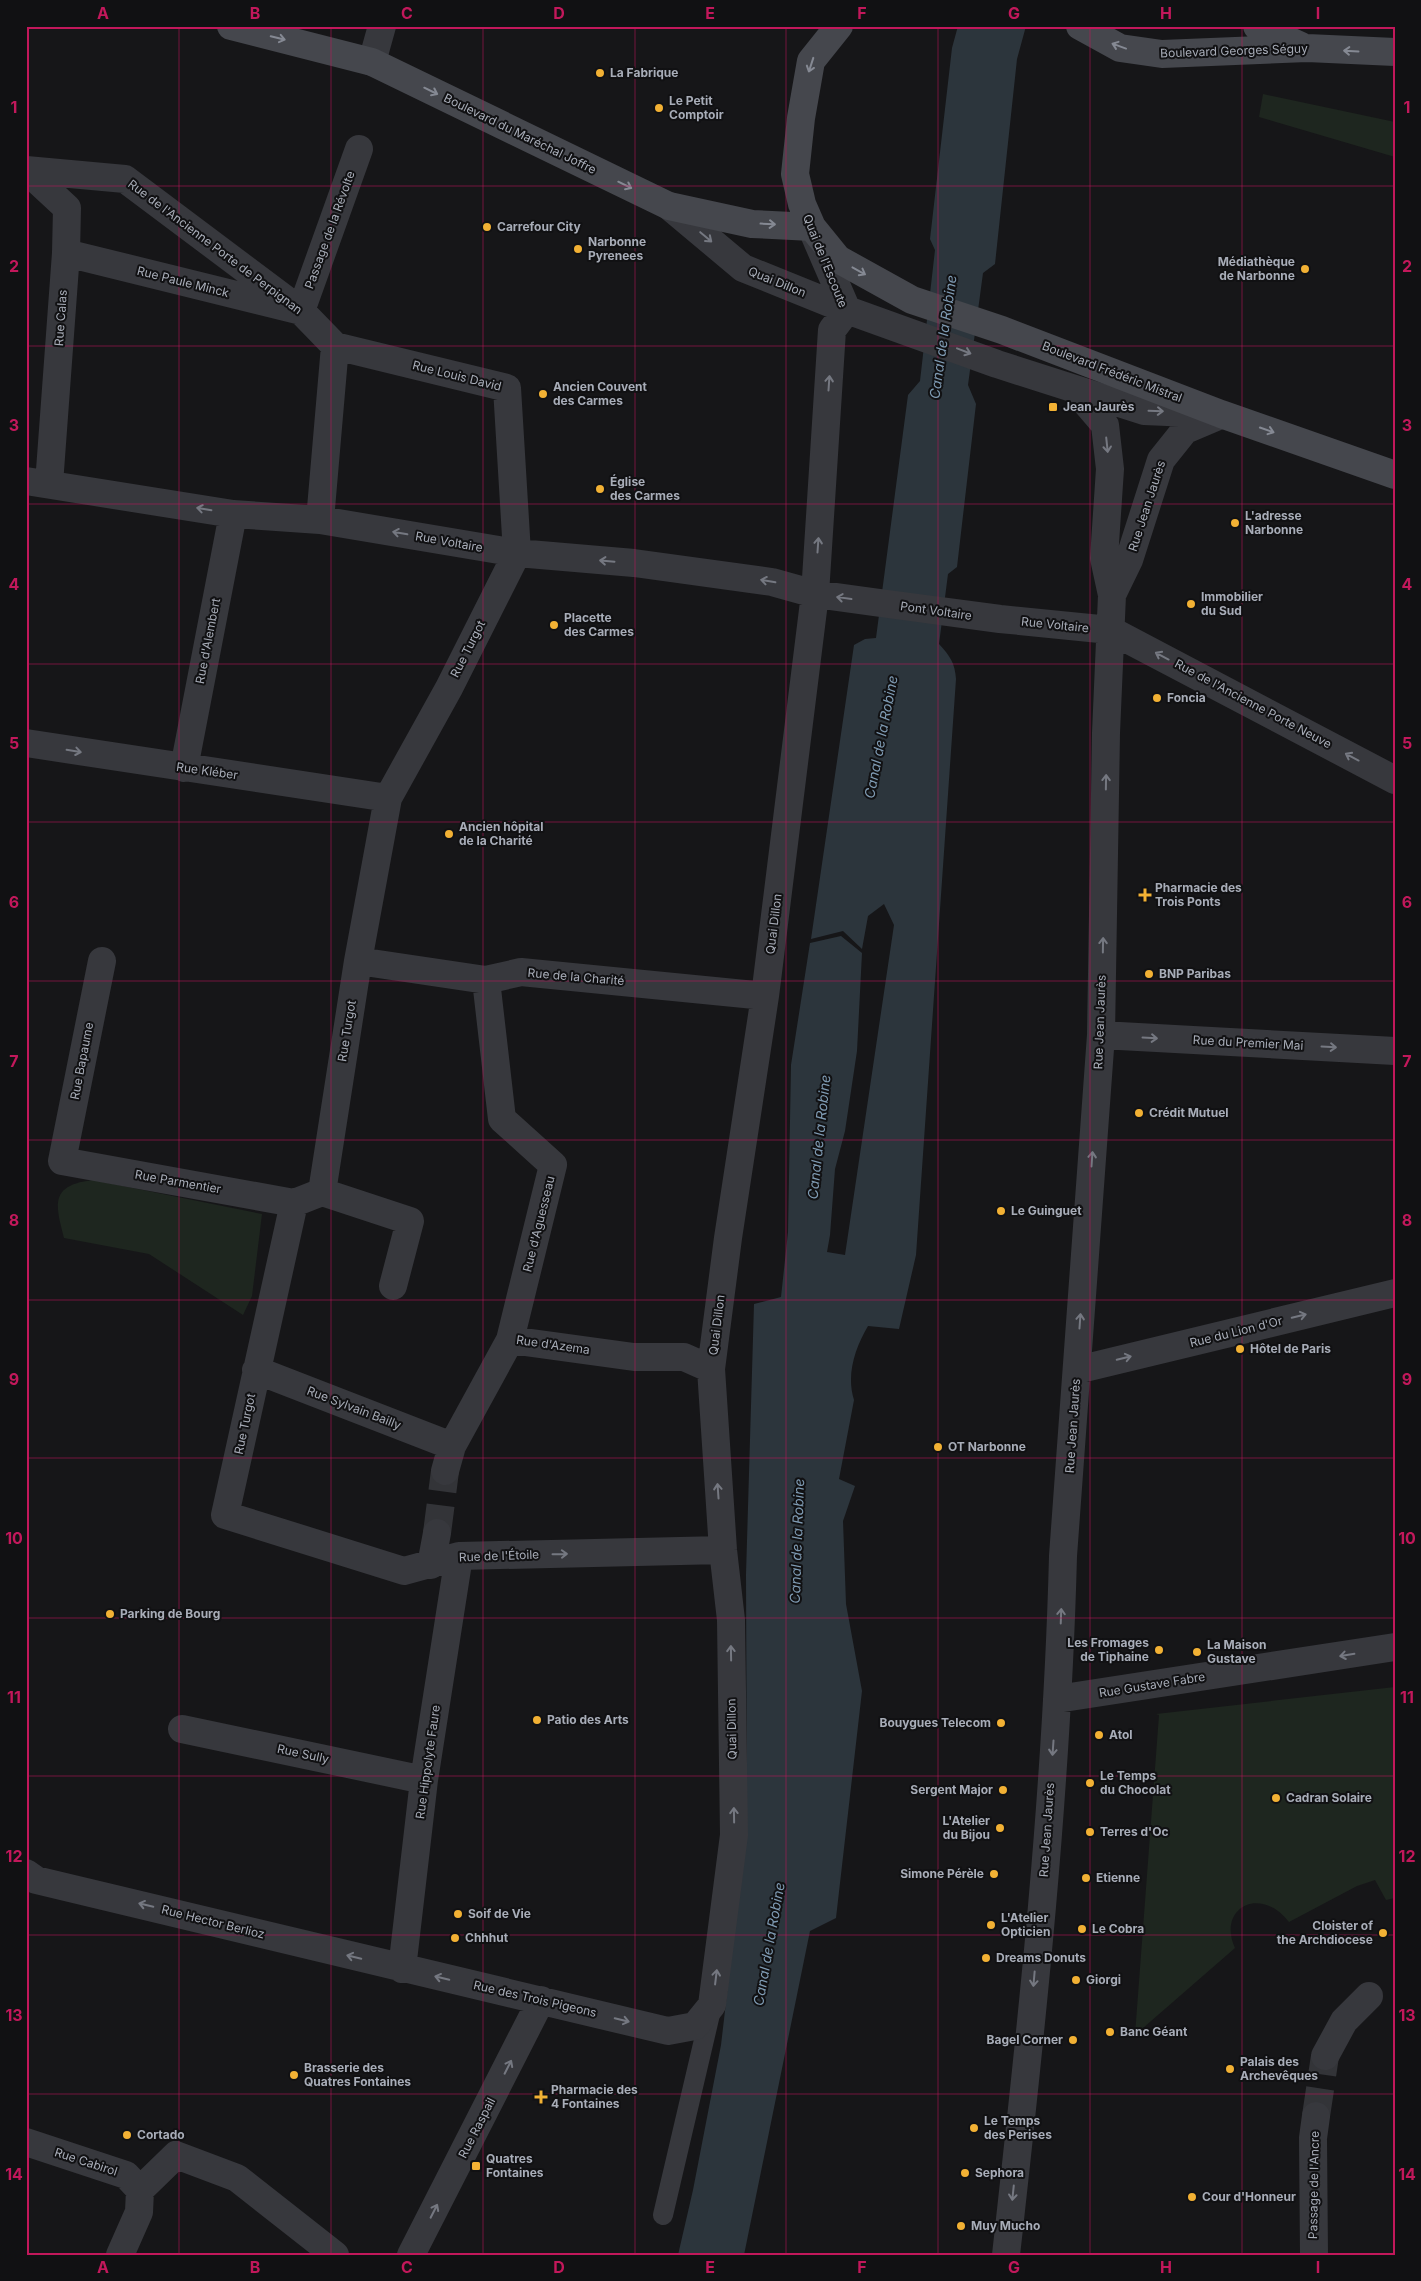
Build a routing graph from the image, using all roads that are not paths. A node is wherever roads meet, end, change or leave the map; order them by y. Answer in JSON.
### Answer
{"nodes":[{"id":1,"x":231,"y":26,"type":"edge"},
{"id":2,"x":382,"y":26,"type":"edge"},
{"id":3,"x":839,"y":26,"type":"edge"},
{"id":4,"x":1080,"y":26,"type":"edge"},
{"id":5,"x":1257,"y":26,"type":"edge"},
{"id":6,"x":1307,"y":48,"type":"junction"},
{"id":7,"x":1395,"y":52,"type":"edge"},
{"id":8,"x":372,"y":62,"type":"junction"},
{"id":9,"x":359,"y":149,"type":"dead end"},
{"id":10,"x":26,"y":170,"type":"edge"},
{"id":11,"x":669,"y":206,"type":"junction"},
{"id":12,"x":812,"y":227,"type":"junction"},
{"id":13,"x":66,"y":253,"type":"junction"},
{"id":14,"x":847,"y":310,"type":"junction"},
{"id":15,"x":301,"y":311,"type":"junction"},
{"id":16,"x":335,"y":346,"type":"junction"},
{"id":17,"x":997,"y":364,"type":"joint"},
{"id":18,"x":1075,"y":390,"type":"junction"},
{"id":19,"x":1221,"y":414,"type":"junction"},
{"id":20,"x":1395,"y":475,"type":"edge"},
{"id":21,"x":38,"y":483,"type":"edge"},
{"id":22,"x":233,"y":514,"type":"junction"},
{"id":23,"x":320,"y":520,"type":"junction"},
{"id":24,"x":517,"y":553,"type":"junction"},
{"id":25,"x":815,"y":594,"type":"junction"},
{"id":26,"x":1112,"y":595,"type":"junction"},
{"id":27,"x":872,"y":602,"type":"joint"},
{"id":28,"x":1000,"y":619,"type":"joint"},
{"id":29,"x":1110,"y":630,"type":"junction"},
{"id":30,"x":26,"y":743,"type":"edge"},
{"id":31,"x":184,"y":768,"type":"junction"},
{"id":32,"x":1395,"y":780,"type":"edge"},
{"id":33,"x":388,"y":798,"type":"junction"},
{"id":34,"x":102,"y":961,"type":"dead end"},
{"id":35,"x":358,"y":961,"type":"junction"},
{"id":36,"x":486,"y":980,"type":"junction"},
{"id":37,"x":765,"y":996,"type":"junction"},
{"id":38,"x":1101,"y":1035,"type":"junction"},
{"id":39,"x":1395,"y":1051,"type":"edge"},
{"id":40,"x":62,"y":1161,"type":"joint"},
{"id":41,"x":322,"y":1192,"type":"junction"},
{"id":42,"x":294,"y":1203,"type":"junction"},
{"id":43,"x":393,"y":1286,"type":"dead end"},
{"id":44,"x":1395,"y":1293,"type":"edge"},
{"id":45,"x":510,"y":1340,"type":"junction"},
{"id":46,"x":711,"y":1369,"type":"junction"},
{"id":47,"x":256,"y":1370,"type":"junction"},
{"id":48,"x":1077,"y":1370,"type":"junction"},
{"id":49,"x":448,"y":1459,"type":"joint"},
{"id":50,"x":225,"y":1515,"type":"joint"},
{"id":51,"x":437,"y":1533,"type":"tunnel mouth"},
{"id":52,"x":723,"y":1550,"type":"junction"},
{"id":53,"x":459,"y":1556,"type":"junction"},
{"id":54,"x":431,"y":1564,"type":"junction"},
{"id":55,"x":1395,"y":1648,"type":"edge"},
{"id":56,"x":1057,"y":1699,"type":"junction"},
{"id":57,"x":182,"y":1729,"type":"dead end"},
{"id":58,"x":424,"y":1780,"type":"junction"},
{"id":59,"x":26,"y":1873,"type":"edge"},
{"id":60,"x":402,"y":1969,"type":"junction"},
{"id":61,"x":1368,"y":1996,"type":"dead end"},
{"id":62,"x":541,"y":2000,"type":"junction"},
{"id":63,"x":712,"y":2005,"type":"junction"},
{"id":64,"x":1325,"y":2056,"type":"tunnel mouth"},
{"id":65,"x":1316,"y":2116,"type":"tunnel mouth"},
{"id":66,"x":26,"y":2142,"type":"edge"},
{"id":67,"x":140,"y":2190,"type":"junction"},
{"id":68,"x":663,"y":2215,"type":"dead end"},
{"id":69,"x":120,"y":2255,"type":"edge"},
{"id":70,"x":335,"y":2255,"type":"edge"},
{"id":71,"x":411,"y":2255,"type":"edge"},
{"id":72,"x":1006,"y":2255,"type":"edge"},
{"id":73,"x":1314,"y":2255,"type":"edge"}],
"edges":[{"from":1,"to":8,"type":"main road","name":"Boulevard du Maréchal Joffre","one_way":true},
{"from":2,"to":8,"type":"street"},
{"from":3,"to":12,"type":"main road","name":"Quai de l'Escoute","one_way":true},
{"from":6,"to":4,"type":"main road","name":"Boulevard Georges Séguy","one_way":true},
{"from":5,"to":6,"type":"main road"},
{"from":7,"to":6,"type":"main road","name":"Boulevard Georges Séguy","one_way":true},
{"from":8,"to":11,"type":"main road","name":"Boulevard du Maréchal Joffre","one_way":true},
{"from":9,"to":15,"type":"street","name":"Passage de la Révolte"},
{"from":10,"to":13,"type":"street","name":"Rue Calas"},
{"from":10,"to":15,"type":"street","name":"Rue de l'Ancienne Porte de Perpignan"},
{"from":11,"to":12,"type":"main road","name":"Boulevard du Maréchal Joffre","one_way":true},
{"from":11,"to":14,"type":"street","name":"Quai Dillon","one_way":true},
{"from":12,"to":14,"type":"street","name":"Quai de l'Escoute"},
{"from":12,"to":19,"type":"main road","name":"Boulevard Frédéric Mistral","one_way":true},
{"from":13,"to":15,"type":"street","name":"Rue Paule Minck"},
{"from":13,"to":21,"type":"street","name":"Rue Calas"},
{"from":14,"to":17,"type":"street","name":"Quai Dillon","one_way":true},
{"from":25,"to":14,"type":"street","name":"Quai de l'Escoute","one_way":true},
{"from":15,"to":16,"type":"street","name":"Rue de l'Ancienne Porte de Perpignan"},
{"from":16,"to":23,"type":"street"},
{"from":16,"to":24,"type":"street","name":"Rue Louis David"},
{"from":17,"to":18,"type":"street","name":"Boulevard Frédéric Mistral"},
{"from":18,"to":19,"type":"street","name":"Boulevard Frédéric Mistral","one_way":true},
{"from":18,"to":26,"type":"street","name":"Rue Jean Jaurès","one_way":true},
{"from":19,"to":20,"type":"main road","name":"Boulevard Frédéric Mistral","one_way":true},
{"from":19,"to":26,"type":"street","name":"Rue Jean Jaurès"},
{"from":22,"to":21,"type":"street","name":"Rue Voltaire","one_way":true},
{"from":22,"to":23,"type":"street","name":"Rue Voltaire"},
{"from":22,"to":31,"type":"street","name":"Rue d'Alembert"},
{"from":24,"to":23,"type":"street","name":"Rue Voltaire","one_way":true},
{"from":25,"to":24,"type":"street","name":"Rue Voltaire","one_way":true},
{"from":24,"to":33,"type":"street","name":"Rue Turgot"},
{"from":27,"to":25,"type":"street","name":"Rue Voltaire","one_way":true},
{"from":25,"to":37,"type":"street","name":"Quai Dillon"},
{"from":26,"to":29,"type":"street","name":"Rue Jean Jaurès"},
{"from":27,"to":28,"type":"street","name":"Pont Voltaire"},
{"from":28,"to":29,"type":"street","name":"Rue Voltaire"},
{"from":32,"to":29,"type":"street","name":"Rue de l'Ancienne Porte Neuve","one_way":true},
{"from":38,"to":29,"type":"street","name":"Rue Jean Jaurès","one_way":true},
{"from":30,"to":31,"type":"street","name":"Rue Kléber","one_way":true},
{"from":31,"to":33,"type":"street","name":"Rue Kléber"},
{"from":33,"to":35,"type":"street","name":"Rue Turgot"},
{"from":34,"to":40,"type":"street","name":"Rue Bapaume"},
{"from":35,"to":36,"type":"street","name":"Rue de la Charité"},
{"from":35,"to":41,"type":"street","name":"Rue Turgot"},
{"from":36,"to":37,"type":"street","name":"Rue de la Charité"},
{"from":36,"to":45,"type":"street","name":"Rue d'Aguesseau"},
{"from":37,"to":46,"type":"street","name":"Quai Dillon"},
{"from":38,"to":39,"type":"street","name":"Rue du Premier Mai","one_way":true},
{"from":48,"to":38,"type":"street","name":"Rue Jean Jaurès","one_way":true},
{"from":40,"to":42,"type":"street","name":"Rue Parmentier"},
{"from":41,"to":42,"type":"street"},
{"from":41,"to":43,"type":"street"},
{"from":42,"to":47,"type":"street","name":"Rue Turgot"},
{"from":48,"to":44,"type":"street","name":"Rue du Lion d'Or","one_way":true},
{"from":45,"to":46,"type":"street","name":"Rue d'Azema"},
{"from":45,"to":49,"type":"street","name":"Rue d'Azema"},
{"from":52,"to":46,"type":"street","name":"Quai Dillon","one_way":true},
{"from":47,"to":49,"type":"street","name":"Rue Sylvain Bailly"},
{"from":47,"to":50,"type":"street","name":"Rue Turgot"},
{"from":56,"to":48,"type":"street","name":"Rue Jean Jaurès","one_way":true},
{"from":50,"to":54,"type":"street","name":"Rue de l'Étoile"},
{"from":51,"to":54,"type":"street"},
{"from":53,"to":52,"type":"street","name":"Rue de l'Étoile","one_way":true},
{"from":63,"to":52,"type":"street","name":"Quai Dillon","one_way":true},
{"from":53,"to":54,"type":"street","name":"Rue de l'Étoile"},
{"from":53,"to":58,"type":"street","name":"Rue Hippolyte Faure"},
{"from":55,"to":56,"type":"street","name":"Rue Gustave Fabre","one_way":true},
{"from":56,"to":72,"type":"street","name":"Rue Jean Jaurès","one_way":true},
{"from":57,"to":58,"type":"street","name":"Rue Sully"},
{"from":58,"to":60,"type":"street","name":"Rue Hippolyte Faure"},
{"from":60,"to":59,"type":"street","name":"Rue Hector Berlioz","one_way":true},
{"from":62,"to":60,"type":"street","name":"Rue des Trois Pigeons","one_way":true},
{"from":61,"to":64,"type":"street"},
{"from":62,"to":63,"type":"street","name":"Rue des Trois Pigeons","one_way":true},
{"from":71,"to":62,"type":"street","name":"Rue Raspail","one_way":true},
{"from":63,"to":68,"type":"lane"},
{"from":65,"to":73,"type":"street","name":"Passage de l'Ancre"},
{"from":66,"to":67,"type":"street","name":"Rue Cabirol"},
{"from":67,"to":69,"type":"street"},
{"from":67,"to":70,"type":"street"}]}
